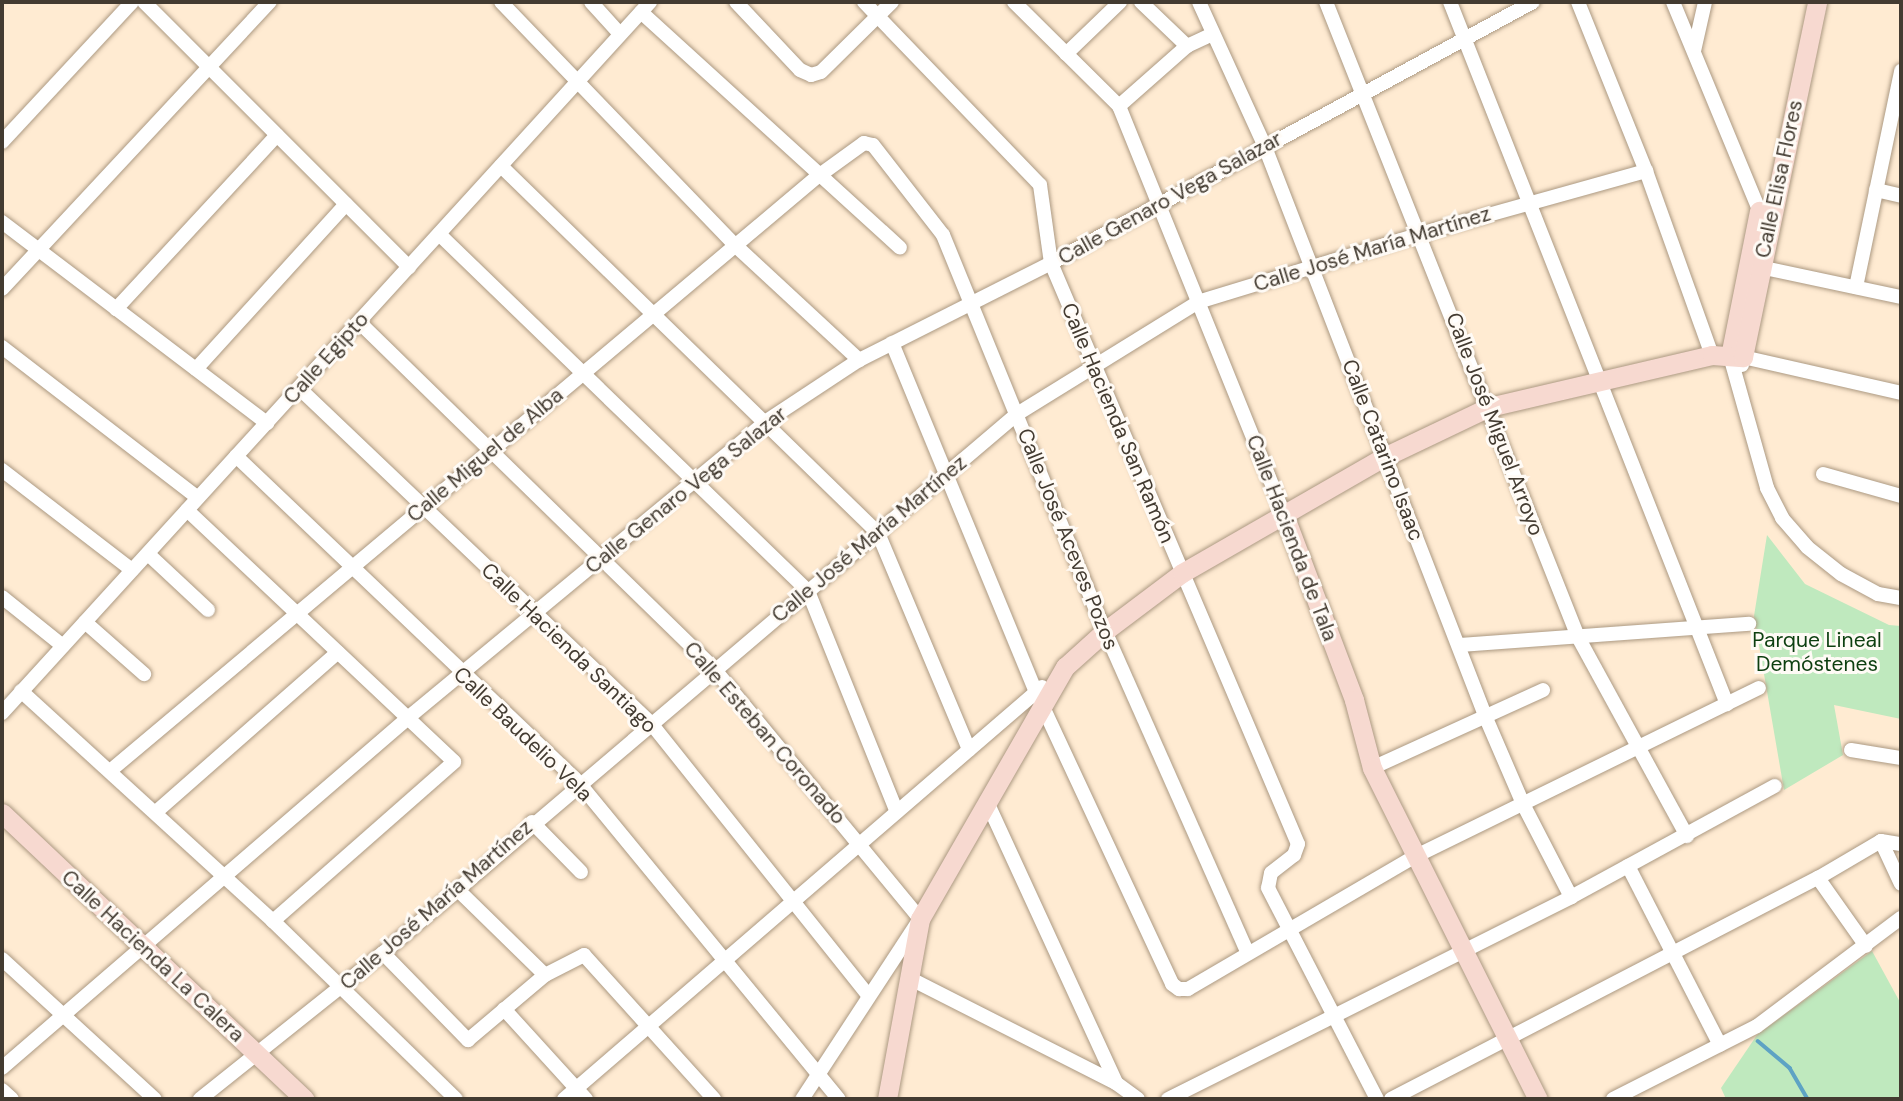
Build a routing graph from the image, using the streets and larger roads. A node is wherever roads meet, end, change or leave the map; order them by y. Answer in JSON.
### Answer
{"nodes":[{"id":1,"x":132,"y":2,"type":"edge"},
{"id":2,"x":144,"y":2,"type":"edge"},
{"id":3,"x":270,"y":2,"type":"edge"},
{"id":4,"x":501,"y":2,"type":"edge"},
{"id":5,"x":591,"y":2,"type":"edge"},
{"id":6,"x":736,"y":2,"type":"edge"},
{"id":7,"x":864,"y":2,"type":"edge"},
{"id":8,"x":892,"y":2,"type":"edge"},
{"id":9,"x":1014,"y":2,"type":"edge"},
{"id":10,"x":1120,"y":2,"type":"edge"},
{"id":11,"x":1142,"y":2,"type":"edge"},
{"id":12,"x":1199,"y":2,"type":"edge"},
{"id":13,"x":1326,"y":2,"type":"edge"},
{"id":14,"x":1450,"y":2,"type":"edge"},
{"id":15,"x":1533,"y":2,"type":"edge"},
{"id":16,"x":1578,"y":2,"type":"edge"},
{"id":17,"x":1673,"y":2,"type":"edge"},
{"id":18,"x":1704,"y":2,"type":"edge"},
{"id":19,"x":1805,"y":2,"type":"edge"},
{"id":20,"x":1817,"y":2,"type":"edge"},
{"id":21,"x":645,"y":7,"type":"edge"},
{"id":22,"x":879,"y":18,"type":"junction"},
{"id":23,"x":620,"y":34,"type":"junction"},
{"id":24,"x":1211,"y":36,"type":"junction"},
{"id":25,"x":1465,"y":38,"type":"junction"},
{"id":26,"x":1187,"y":46,"type":"junction"},
{"id":27,"x":1694,"y":52,"type":"junction"},
{"id":28,"x":1066,"y":54,"type":"junction"},
{"id":29,"x":209,"y":67,"type":"junction"},
{"id":30,"x":1901,"y":71,"type":"edge"},
{"id":31,"x":579,"y":82,"type":"junction"},
{"id":32,"x":1360,"y":94,"type":"junction"},
{"id":33,"x":1898,"y":99,"type":"edge"},
{"id":34,"x":1119,"y":106,"type":"junction"},
{"id":35,"x":277,"y":135,"type":"junction"},
{"id":36,"x":2,"y":142,"type":"edge"},
{"id":37,"x":864,"y":143,"type":"joint"},
{"id":38,"x":1265,"y":147,"type":"junction"},
{"id":39,"x":501,"y":166,"type":"junction"},
{"id":40,"x":1646,"y":171,"type":"junction"},
{"id":41,"x":817,"y":177,"type":"junction"},
{"id":42,"x":1876,"y":190,"type":"junction"},
{"id":43,"x":1901,"y":196,"type":"edge"},
{"id":44,"x":1159,"y":201,"type":"junction"},
{"id":45,"x":1529,"y":202,"type":"junction"},
{"id":46,"x":345,"y":204,"type":"junction"},
{"id":47,"x":1759,"y":211,"type":"junction"},
{"id":48,"x":2,"y":222,"type":"edge"},
{"id":49,"x":1768,"y":230,"type":"junction"},
{"id":50,"x":439,"y":234,"type":"junction"},
{"id":51,"x":1420,"y":234,"type":"junction"},
{"id":52,"x":736,"y":246,"type":"junction"},
{"id":53,"x":900,"y":248,"type":"dead end"},
{"id":54,"x":38,"y":250,"type":"junction"},
{"id":55,"x":1051,"y":263,"type":"junction"},
{"id":56,"x":1311,"y":266,"type":"junction"},
{"id":57,"x":1754,"y":266,"type":"junction"},
{"id":58,"x":409,"y":267,"type":"junction"},
{"id":59,"x":1856,"y":287,"type":"junction"},
{"id":60,"x":2,"y":289,"type":"edge"},
{"id":61,"x":1901,"y":297,"type":"edge"},
{"id":62,"x":971,"y":302,"type":"junction"},
{"id":63,"x":1198,"y":302,"type":"junction"},
{"id":64,"x":116,"y":309,"type":"junction"},
{"id":65,"x":653,"y":314,"type":"junction"},
{"id":66,"x":359,"y":322,"type":"junction"},
{"id":67,"x":892,"y":343,"type":"junction"},
{"id":68,"x":2,"y":347,"type":"edge"},
{"id":69,"x":1728,"y":356,"type":"junction"},
{"id":70,"x":859,"y":360,"type":"junction"},
{"id":71,"x":1092,"y":366,"type":"junction"},
{"id":72,"x":196,"y":369,"type":"junction"},
{"id":73,"x":582,"y":373,"type":"junction"},
{"id":74,"x":1600,"y":381,"type":"junction"},
{"id":75,"x":299,"y":388,"type":"junction"},
{"id":76,"x":1901,"y":393,"type":"edge"},
{"id":77,"x":1489,"y":407,"type":"junction"},
{"id":78,"x":1017,"y":414,"type":"junction"},
{"id":79,"x":765,"y":422,"type":"junction"},
{"id":80,"x":267,"y":423,"type":"junction"},
{"id":81,"x":491,"y":450,"type":"junction"},
{"id":82,"x":236,"y":456,"type":"junction"},
{"id":83,"x":1384,"y":457,"type":"junction"},
{"id":84,"x":2,"y":470,"type":"edge"},
{"id":85,"x":1823,"y":474,"type":"dead end"},
{"id":86,"x":945,"y":475,"type":"junction"},
{"id":87,"x":694,"y":480,"type":"junction"},
{"id":88,"x":1901,"y":496,"type":"edge"},
{"id":89,"x":198,"y":498,"type":"junction"},
{"id":90,"x":422,"y":508,"type":"junction"},
{"id":91,"x":187,"y":510,"type":"junction"},
{"id":92,"x":1285,"y":517,"type":"junction"},
{"id":93,"x":878,"y":533,"type":"junction"},
{"id":94,"x":148,"y":554,"type":"junction"},
{"id":95,"x":602,"y":557,"type":"junction"},
{"id":96,"x":351,"y":567,"type":"junction"},
{"id":97,"x":132,"y":570,"type":"junction"},
{"id":98,"x":1182,"y":573,"type":"junction"},
{"id":99,"x":808,"y":591,"type":"junction"},
{"id":100,"x":2,"y":597,"type":"edge"},
{"id":101,"x":1901,"y":598,"type":"edge"},
{"id":102,"x":208,"y":610,"type":"dead end"},
{"id":103,"x":297,"y":613,"type":"junction"},
{"id":104,"x":534,"y":614,"type":"junction"},
{"id":105,"x":85,"y":622,"type":"junction"},
{"id":106,"x":1749,"y":624,"type":"dead end"},
{"id":107,"x":1697,"y":628,"type":"junction"},
{"id":108,"x":1105,"y":631,"type":"junction"},
{"id":109,"x":1578,"y":637,"type":"junction"},
{"id":110,"x":1460,"y":645,"type":"junction"},
{"id":111,"x":63,"y":646,"type":"junction"},
{"id":112,"x":338,"y":652,"type":"junction"},
{"id":113,"x":715,"y":670,"type":"junction"},
{"id":114,"x":462,"y":673,"type":"junction"},
{"id":115,"x":144,"y":674,"type":"dead end"},
{"id":116,"x":1759,"y":688,"type":"dead end"},
{"id":117,"x":1543,"y":690,"type":"dead end"},
{"id":118,"x":21,"y":691,"type":"junction"},
{"id":119,"x":1040,"y":700,"type":"junction"},
{"id":120,"x":1727,"y":704,"type":"junction"},
{"id":121,"x":2,"y":713,"type":"edge"},
{"id":122,"x":409,"y":718,"type":"junction"},
{"id":123,"x":1486,"y":718,"type":"junction"},
{"id":124,"x":650,"y":722,"type":"junction"},
{"id":125,"x":1636,"y":748,"type":"junction"},
{"id":126,"x":969,"y":750,"type":"junction"},
{"id":127,"x":1851,"y":750,"type":"dead end"},
{"id":128,"x":1901,"y":758,"type":"edge"},
{"id":129,"x":1372,"y":768,"type":"junction"},
{"id":130,"x":110,"y":771,"type":"junction"},
{"id":131,"x":579,"y":783,"type":"junction"},
{"id":132,"x":1774,"y":786,"type":"dead end"},
{"id":133,"x":987,"y":803,"type":"junction"},
{"id":134,"x":1523,"y":804,"type":"junction"},
{"id":135,"x":156,"y":812,"type":"junction"},
{"id":136,"x":897,"y":812,"type":"junction"},
{"id":137,"x":2,"y":813,"type":"edge"},
{"id":138,"x":532,"y":822,"type":"junction"},
{"id":139,"x":1687,"y":836,"type":"junction"},
{"id":140,"x":1881,"y":841,"type":"junction"},
{"id":141,"x":1901,"y":844,"type":"edge"},
{"id":142,"x":859,"y":845,"type":"junction"},
{"id":143,"x":1414,"y":858,"type":"junction"},
{"id":144,"x":1628,"y":866,"type":"junction"},
{"id":145,"x":581,"y":872,"type":"dead end"},
{"id":146,"x":224,"y":876,"type":"junction"},
{"id":147,"x":1818,"y":878,"type":"junction"},
{"id":148,"x":1901,"y":884,"type":"edge"},
{"id":149,"x":457,"y":889,"type":"junction"},
{"id":150,"x":1571,"y":897,"type":"junction"},
{"id":151,"x":792,"y":902,"type":"junction"},
{"id":152,"x":1901,"y":918,"type":"edge"},
{"id":153,"x":920,"y":919,"type":"junction"},
{"id":154,"x":273,"y":921,"type":"junction"},
{"id":155,"x":1290,"y":928,"type":"junction"},
{"id":156,"x":1866,"y":946,"type":"junction"},
{"id":157,"x":142,"y":947,"type":"junction"},
{"id":158,"x":1463,"y":952,"type":"junction"},
{"id":159,"x":383,"y":953,"type":"junction"},
{"id":160,"x":1248,"y":953,"type":"junction"},
{"id":161,"x":1673,"y":953,"type":"junction"},
{"id":162,"x":2,"y":959,"type":"edge"},
{"id":163,"x":724,"y":961,"type":"junction"},
{"id":164,"x":545,"y":975,"type":"junction"},
{"id":165,"x":909,"y":978,"type":"junction"},
{"id":166,"x":341,"y":988,"type":"junction"},
{"id":167,"x":868,"y":995,"type":"junction"},
{"id":168,"x":504,"y":1009,"type":"junction"},
{"id":169,"x":61,"y":1016,"type":"junction"},
{"id":170,"x":1336,"y":1018,"type":"junction"},
{"id":171,"x":650,"y":1024,"type":"junction"},
{"id":172,"x":1507,"y":1037,"type":"junction"},
{"id":173,"x":1720,"y":1045,"type":"junction"},
{"id":174,"x":257,"y":1052,"type":"junction"},
{"id":175,"x":2,"y":1068,"type":"edge"},
{"id":176,"x":818,"y":1074,"type":"junction"},
{"id":177,"x":1116,"y":1083,"type":"junction"},
{"id":178,"x":2,"y":1090,"type":"edge"},
{"id":179,"x":581,"y":1094,"type":"edge"},
{"id":180,"x":12,"y":1099,"type":"edge"},
{"id":181,"x":155,"y":1099,"type":"edge"},
{"id":182,"x":200,"y":1099,"type":"edge"},
{"id":183,"x":304,"y":1099,"type":"edge"},
{"id":184,"x":457,"y":1099,"type":"edge"},
{"id":185,"x":564,"y":1099,"type":"edge"},
{"id":186,"x":714,"y":1099,"type":"edge"},
{"id":187,"x":802,"y":1099,"type":"edge"},
{"id":188,"x":839,"y":1099,"type":"edge"},
{"id":189,"x":887,"y":1099,"type":"edge"},
{"id":190,"x":1138,"y":1099,"type":"edge"},
{"id":191,"x":1168,"y":1099,"type":"edge"},
{"id":192,"x":1377,"y":1099,"type":"edge"},
{"id":193,"x":1391,"y":1099,"type":"edge"},
{"id":194,"x":1538,"y":1099,"type":"edge"},
{"id":195,"x":1613,"y":1099,"type":"edge"}],
"edges":[{"from":1,"to":36,"type":"street"},
{"from":2,"to":29,"type":"street"},
{"from":3,"to":29,"type":"street"},
{"from":4,"to":31,"type":"street"},
{"from":5,"to":23,"type":"street"},
{"from":6,"to":22,"type":"street"},
{"from":7,"to":22,"type":"street","name":"Calle Hacienda San Ramón"},
{"from":8,"to":22,"type":"street"},
{"from":9,"to":28,"type":"street","name":"Calle Hacienda de Tala"},
{"from":10,"to":28,"type":"street"},
{"from":11,"to":26,"type":"street"},
{"from":12,"to":24,"type":"street","name":"Calle Catarino Isaac"},
{"from":13,"to":32,"type":"street","name":"Calle José Miguel Arroyo"},
{"from":14,"to":25,"type":"street"},
{"from":15,"to":25,"type":"street","name":"Calle Genaro Vega Salazar"},
{"from":16,"to":40,"type":"street"},
{"from":17,"to":27,"type":"street"},
{"from":18,"to":27,"type":"street"},
{"from":19,"to":47,"type":"street","name":"Calle Elisa Flores"},
{"from":20,"to":49,"type":"street","name":"Calle Elisa Flores"},
{"from":21,"to":23,"type":"street","name":"Calle Egipto"},
{"from":21,"to":41,"type":"street"},
{"from":22,"to":55,"type":"street","name":"Calle Hacienda San Ramón"},
{"from":23,"to":31,"type":"street","name":"Calle Egipto"},
{"from":24,"to":26,"type":"street"},
{"from":24,"to":38,"type":"street","name":"Calle Catarino Isaac"},
{"from":25,"to":32,"type":"street","name":"Calle Genaro Vega Salazar"},
{"from":25,"to":45,"type":"street"},
{"from":26,"to":34,"type":"street"},
{"from":27,"to":47,"type":"street"},
{"from":28,"to":34,"type":"street","name":"Calle Hacienda de Tala"},
{"from":29,"to":35,"type":"street"},
{"from":29,"to":54,"type":"street"},
{"from":30,"to":33,"type":"street"},
{"from":31,"to":39,"type":"street","name":"Calle Egipto"},
{"from":31,"to":52,"type":"street"},
{"from":32,"to":38,"type":"street","name":"Calle Genaro Vega Salazar"},
{"from":32,"to":51,"type":"street","name":"Calle José Miguel Arroyo"},
{"from":33,"to":42,"type":"street"},
{"from":34,"to":44,"type":"street","name":"Calle Hacienda de Tala"},
{"from":35,"to":46,"type":"street"},
{"from":35,"to":64,"type":"street"},
{"from":37,"to":41,"type":"street","name":"Calle Miguel de Alba"},
{"from":37,"to":62,"type":"street","name":"Calle José Aceves Pozos"},
{"from":38,"to":44,"type":"street","name":"Calle Genaro Vega Salazar"},
{"from":38,"to":56,"type":"street","name":"Calle Catarino Isaac"},
{"from":39,"to":50,"type":"street","name":"Calle Egipto"},
{"from":39,"to":65,"type":"street"},
{"from":40,"to":45,"type":"street","name":"Calle José María Martínez"},
{"from":40,"to":69,"type":"street"},
{"from":41,"to":52,"type":"street","name":"Calle Miguel de Alba"},
{"from":41,"to":53,"type":"street"},
{"from":42,"to":43,"type":"street"},
{"from":42,"to":59,"type":"street"},
{"from":44,"to":55,"type":"street","name":"Calle Genaro Vega Salazar"},
{"from":44,"to":63,"type":"street","name":"Calle Hacienda de Tala"},
{"from":45,"to":51,"type":"street","name":"Calle José María Martínez"},
{"from":45,"to":74,"type":"street"},
{"from":46,"to":58,"type":"street"},
{"from":46,"to":72,"type":"street"},
{"from":47,"to":49,"type":"street"},
{"from":47,"to":57,"type":"street","name":"Calle Elisa Flores"},
{"from":48,"to":54,"type":"street"},
{"from":49,"to":57,"type":"street","name":"Calle Elisa Flores"},
{"from":50,"to":58,"type":"street","name":"Calle Egipto"},
{"from":50,"to":73,"type":"street"},
{"from":51,"to":56,"type":"street","name":"Calle José María Martínez"},
{"from":51,"to":77,"type":"street","name":"Calle José Miguel Arroyo"},
{"from":52,"to":65,"type":"street","name":"Calle Miguel de Alba"},
{"from":52,"to":70,"type":"street"},
{"from":54,"to":60,"type":"street"},
{"from":54,"to":64,"type":"street"},
{"from":55,"to":62,"type":"street","name":"Calle Genaro Vega Salazar"},
{"from":55,"to":71,"type":"street","name":"Calle Hacienda San Ramón"},
{"from":56,"to":63,"type":"street","name":"Calle José María Martínez"},
{"from":56,"to":83,"type":"street","name":"Calle Catarino Isaac"},
{"from":57,"to":59,"type":"street"},
{"from":57,"to":69,"type":"street","name":"Calle Elisa Flores"},
{"from":58,"to":66,"type":"street","name":"Calle Egipto"},
{"from":59,"to":61,"type":"street"},
{"from":62,"to":67,"type":"street","name":"Calle Genaro Vega Salazar"},
{"from":62,"to":78,"type":"street","name":"Calle José Aceves Pozos"},
{"from":63,"to":71,"type":"street","name":"Calle José María Martínez"},
{"from":63,"to":92,"type":"street","name":"Calle Hacienda de Tala"},
{"from":64,"to":72,"type":"street"},
{"from":65,"to":73,"type":"street","name":"Calle Miguel de Alba"},
{"from":65,"to":79,"type":"street"},
{"from":66,"to":75,"type":"street","name":"Calle Egipto"},
{"from":66,"to":81,"type":"street","name":"Calle Esteban Coronado"},
{"from":67,"to":70,"type":"street","name":"Calle Genaro Vega Salazar"},
{"from":67,"to":86,"type":"street"},
{"from":68,"to":89,"type":"street"},
{"from":69,"to":74,"type":"street"},
{"from":69,"to":76,"type":"street"},
{"from":69,"to":101,"type":"street"},
{"from":70,"to":79,"type":"street","name":"Calle Genaro Vega Salazar"},
{"from":71,"to":78,"type":"street","name":"Calle José María Martínez"},
{"from":71,"to":98,"type":"street","name":"Calle Hacienda San Ramón"},
{"from":72,"to":80,"type":"street"},
{"from":73,"to":81,"type":"street","name":"Calle Miguel de Alba"},
{"from":73,"to":87,"type":"street"},
{"from":74,"to":77,"type":"street"},
{"from":74,"to":107,"type":"street"},
{"from":75,"to":80,"type":"street","name":"Calle Egipto"},
{"from":75,"to":90,"type":"street","name":"Calle Hacienda Santiago"},
{"from":77,"to":83,"type":"street"},
{"from":77,"to":109,"type":"street","name":"Calle José Miguel Arroyo"},
{"from":78,"to":86,"type":"street","name":"Calle José María Martínez"},
{"from":78,"to":108,"type":"street","name":"Calle José Aceves Pozos"},
{"from":79,"to":87,"type":"street","name":"Calle Genaro Vega Salazar"},
{"from":79,"to":93,"type":"street"},
{"from":80,"to":82,"type":"street","name":"Calle Egipto"},
{"from":81,"to":90,"type":"street","name":"Calle Miguel de Alba"},
{"from":81,"to":95,"type":"street","name":"Calle Esteban Coronado"},
{"from":82,"to":89,"type":"street","name":"Calle Egipto"},
{"from":82,"to":96,"type":"street","name":"Calle Baudelio Vela"},
{"from":83,"to":92,"type":"street"},
{"from":83,"to":110,"type":"street","name":"Calle Catarino Isaac"},
{"from":84,"to":97,"type":"street"},
{"from":85,"to":88,"type":"street"},
{"from":86,"to":93,"type":"street","name":"Calle José María Martínez"},
{"from":86,"to":119,"type":"street"},
{"from":87,"to":95,"type":"street","name":"Calle Genaro Vega Salazar"},
{"from":87,"to":99,"type":"street"},
{"from":89,"to":91,"type":"street","name":"Calle Egipto"},
{"from":90,"to":96,"type":"street","name":"Calle Miguel de Alba"},
{"from":90,"to":104,"type":"street","name":"Calle Hacienda Santiago"},
{"from":91,"to":94,"type":"street","name":"Calle Egipto"},
{"from":91,"to":103,"type":"street"},
{"from":92,"to":98,"type":"street"},
{"from":92,"to":129,"type":"street","name":"Calle Hacienda de Tala"},
{"from":93,"to":99,"type":"street","name":"Calle José María Martínez"},
{"from":93,"to":126,"type":"street"},
{"from":94,"to":97,"type":"street","name":"Calle Egipto"},
{"from":94,"to":102,"type":"street"},
{"from":95,"to":104,"type":"street","name":"Calle Genaro Vega Salazar"},
{"from":95,"to":113,"type":"street","name":"Calle Esteban Coronado"},
{"from":96,"to":103,"type":"street","name":"Calle Miguel de Alba"},
{"from":96,"to":114,"type":"street","name":"Calle Baudelio Vela"},
{"from":97,"to":105,"type":"street","name":"Calle Egipto"},
{"from":98,"to":108,"type":"street"},
{"from":98,"to":155,"type":"street","name":"Calle Hacienda San Ramón"},
{"from":99,"to":113,"type":"street","name":"Calle José María Martínez"},
{"from":99,"to":136,"type":"street"},
{"from":100,"to":111,"type":"street"},
{"from":103,"to":112,"type":"street"},
{"from":103,"to":130,"type":"street","name":"Calle Miguel de Alba"},
{"from":104,"to":114,"type":"street","name":"Calle Genaro Vega Salazar"},
{"from":104,"to":124,"type":"street","name":"Calle Hacienda Santiago"},
{"from":105,"to":111,"type":"street","name":"Calle Egipto"},
{"from":105,"to":115,"type":"street"},
{"from":106,"to":107,"type":"street"},
{"from":107,"to":109,"type":"street"},
{"from":107,"to":120,"type":"street"},
{"from":108,"to":119,"type":"street"},
{"from":108,"to":160,"type":"street","name":"Calle José Aceves Pozos"},
{"from":109,"to":110,"type":"street"},
{"from":109,"to":125,"type":"street","name":"Calle José Miguel Arroyo"},
{"from":110,"to":123,"type":"street","name":"Calle Catarino Isaac"},
{"from":111,"to":118,"type":"street","name":"Calle Egipto"},
{"from":112,"to":122,"type":"street"},
{"from":112,"to":135,"type":"street"},
{"from":113,"to":124,"type":"street","name":"Calle José María Martínez"},
{"from":113,"to":142,"type":"street","name":"Calle Esteban Coronado"},
{"from":114,"to":122,"type":"street","name":"Calle Genaro Vega Salazar"},
{"from":114,"to":131,"type":"street","name":"Calle Baudelio Vela"},
{"from":116,"to":120,"type":"street"},
{"from":117,"to":123,"type":"street"},
{"from":118,"to":121,"type":"street","name":"Calle Egipto"},
{"from":118,"to":130,"type":"street"},
{"from":119,"to":126,"type":"street"},
{"from":119,"to":133,"type":"street"},
{"from":119,"to":160,"type":"street"},
{"from":120,"to":125,"type":"street"},
{"from":122,"to":146,"type":"street","name":"Calle Genaro Vega Salazar"},
{"from":122,"to":154,"type":"street"},
{"from":123,"to":129,"type":"street"},
{"from":123,"to":134,"type":"street","name":"Calle Catarino Isaac"},
{"from":124,"to":131,"type":"street","name":"Calle José María Martínez"},
{"from":124,"to":151,"type":"street","name":"Calle Hacienda Santiago"},
{"from":125,"to":134,"type":"street"},
{"from":125,"to":139,"type":"street","name":"Calle José Miguel Arroyo"},
{"from":126,"to":136,"type":"street"},
{"from":127,"to":128,"type":"street"},
{"from":129,"to":143,"type":"street","name":"Calle Hacienda de Tala"},
{"from":130,"to":135,"type":"street"},
{"from":131,"to":138,"type":"street","name":"Calle José María Martínez"},
{"from":131,"to":163,"type":"street","name":"Calle Baudelio Vela"},
{"from":132,"to":139,"type":"street"},
{"from":133,"to":153,"type":"street"},
{"from":133,"to":177,"type":"street"},
{"from":134,"to":143,"type":"street"},
{"from":134,"to":150,"type":"street","name":"Calle Catarino Isaac"},
{"from":135,"to":146,"type":"street"},
{"from":136,"to":142,"type":"street"},
{"from":137,"to":157,"type":"street","name":"Calle Hacienda La Calera"},
{"from":138,"to":145,"type":"street"},
{"from":138,"to":149,"type":"street","name":"Calle José María Martínez"},
{"from":139,"to":144,"type":"street"},
{"from":140,"to":141,"type":"street"},
{"from":140,"to":147,"type":"street"},
{"from":140,"to":148,"type":"street"},
{"from":142,"to":151,"type":"street"},
{"from":142,"to":153,"type":"street","name":"Calle Esteban Coronado"},
{"from":143,"to":155,"type":"street"},
{"from":143,"to":158,"type":"street","name":"Calle Hacienda de Tala"},
{"from":144,"to":150,"type":"street"},
{"from":144,"to":161,"type":"street"},
{"from":146,"to":154,"type":"street"},
{"from":146,"to":157,"type":"street","name":"Calle Genaro Vega Salazar"},
{"from":147,"to":156,"type":"street"},
{"from":147,"to":161,"type":"street"},
{"from":149,"to":159,"type":"street","name":"Calle José María Martínez"},
{"from":149,"to":164,"type":"street"},
{"from":150,"to":158,"type":"street"},
{"from":151,"to":163,"type":"street"},
{"from":151,"to":167,"type":"street","name":"Calle Hacienda Santiago"},
{"from":152,"to":156,"type":"street"},
{"from":153,"to":165,"type":"street"},
{"from":153,"to":167,"type":"street"},
{"from":154,"to":166,"type":"street"},
{"from":155,"to":160,"type":"street"},
{"from":155,"to":170,"type":"street"},
{"from":156,"to":173,"type":"street"},
{"from":157,"to":169,"type":"street","name":"Calle Genaro Vega Salazar"},
{"from":157,"to":174,"type":"street","name":"Calle Hacienda La Calera"},
{"from":158,"to":170,"type":"street"},
{"from":158,"to":172,"type":"street","name":"Calle Hacienda de Tala"},
{"from":159,"to":166,"type":"street","name":"Calle José María Martínez"},
{"from":159,"to":168,"type":"street"},
{"from":161,"to":172,"type":"street"},
{"from":161,"to":173,"type":"street"},
{"from":162,"to":169,"type":"street"},
{"from":163,"to":171,"type":"street"},
{"from":163,"to":176,"type":"street","name":"Calle Baudelio Vela"},
{"from":164,"to":168,"type":"street"},
{"from":164,"to":171,"type":"street"},
{"from":165,"to":177,"type":"street"},
{"from":165,"to":189,"type":"street"},
{"from":166,"to":174,"type":"street","name":"Calle José María Martínez"},
{"from":166,"to":184,"type":"street"},
{"from":167,"to":176,"type":"street"},
{"from":168,"to":179,"type":"street"},
{"from":169,"to":175,"type":"street","name":"Calle Genaro Vega Salazar"},
{"from":169,"to":181,"type":"street"},
{"from":170,"to":191,"type":"street"},
{"from":170,"to":192,"type":"street"},
{"from":171,"to":179,"type":"street"},
{"from":171,"to":186,"type":"street"},
{"from":172,"to":193,"type":"street"},
{"from":172,"to":194,"type":"street","name":"Calle Hacienda de Tala"},
{"from":173,"to":195,"type":"street"},
{"from":174,"to":182,"type":"street","name":"Calle José María Martínez"},
{"from":174,"to":183,"type":"street","name":"Calle Hacienda La Calera"},
{"from":176,"to":187,"type":"street"},
{"from":176,"to":188,"type":"street","name":"Calle Baudelio Vela"},
{"from":177,"to":190,"type":"street"},
{"from":178,"to":180,"type":"street"},
{"from":179,"to":185,"type":"street"}]}
